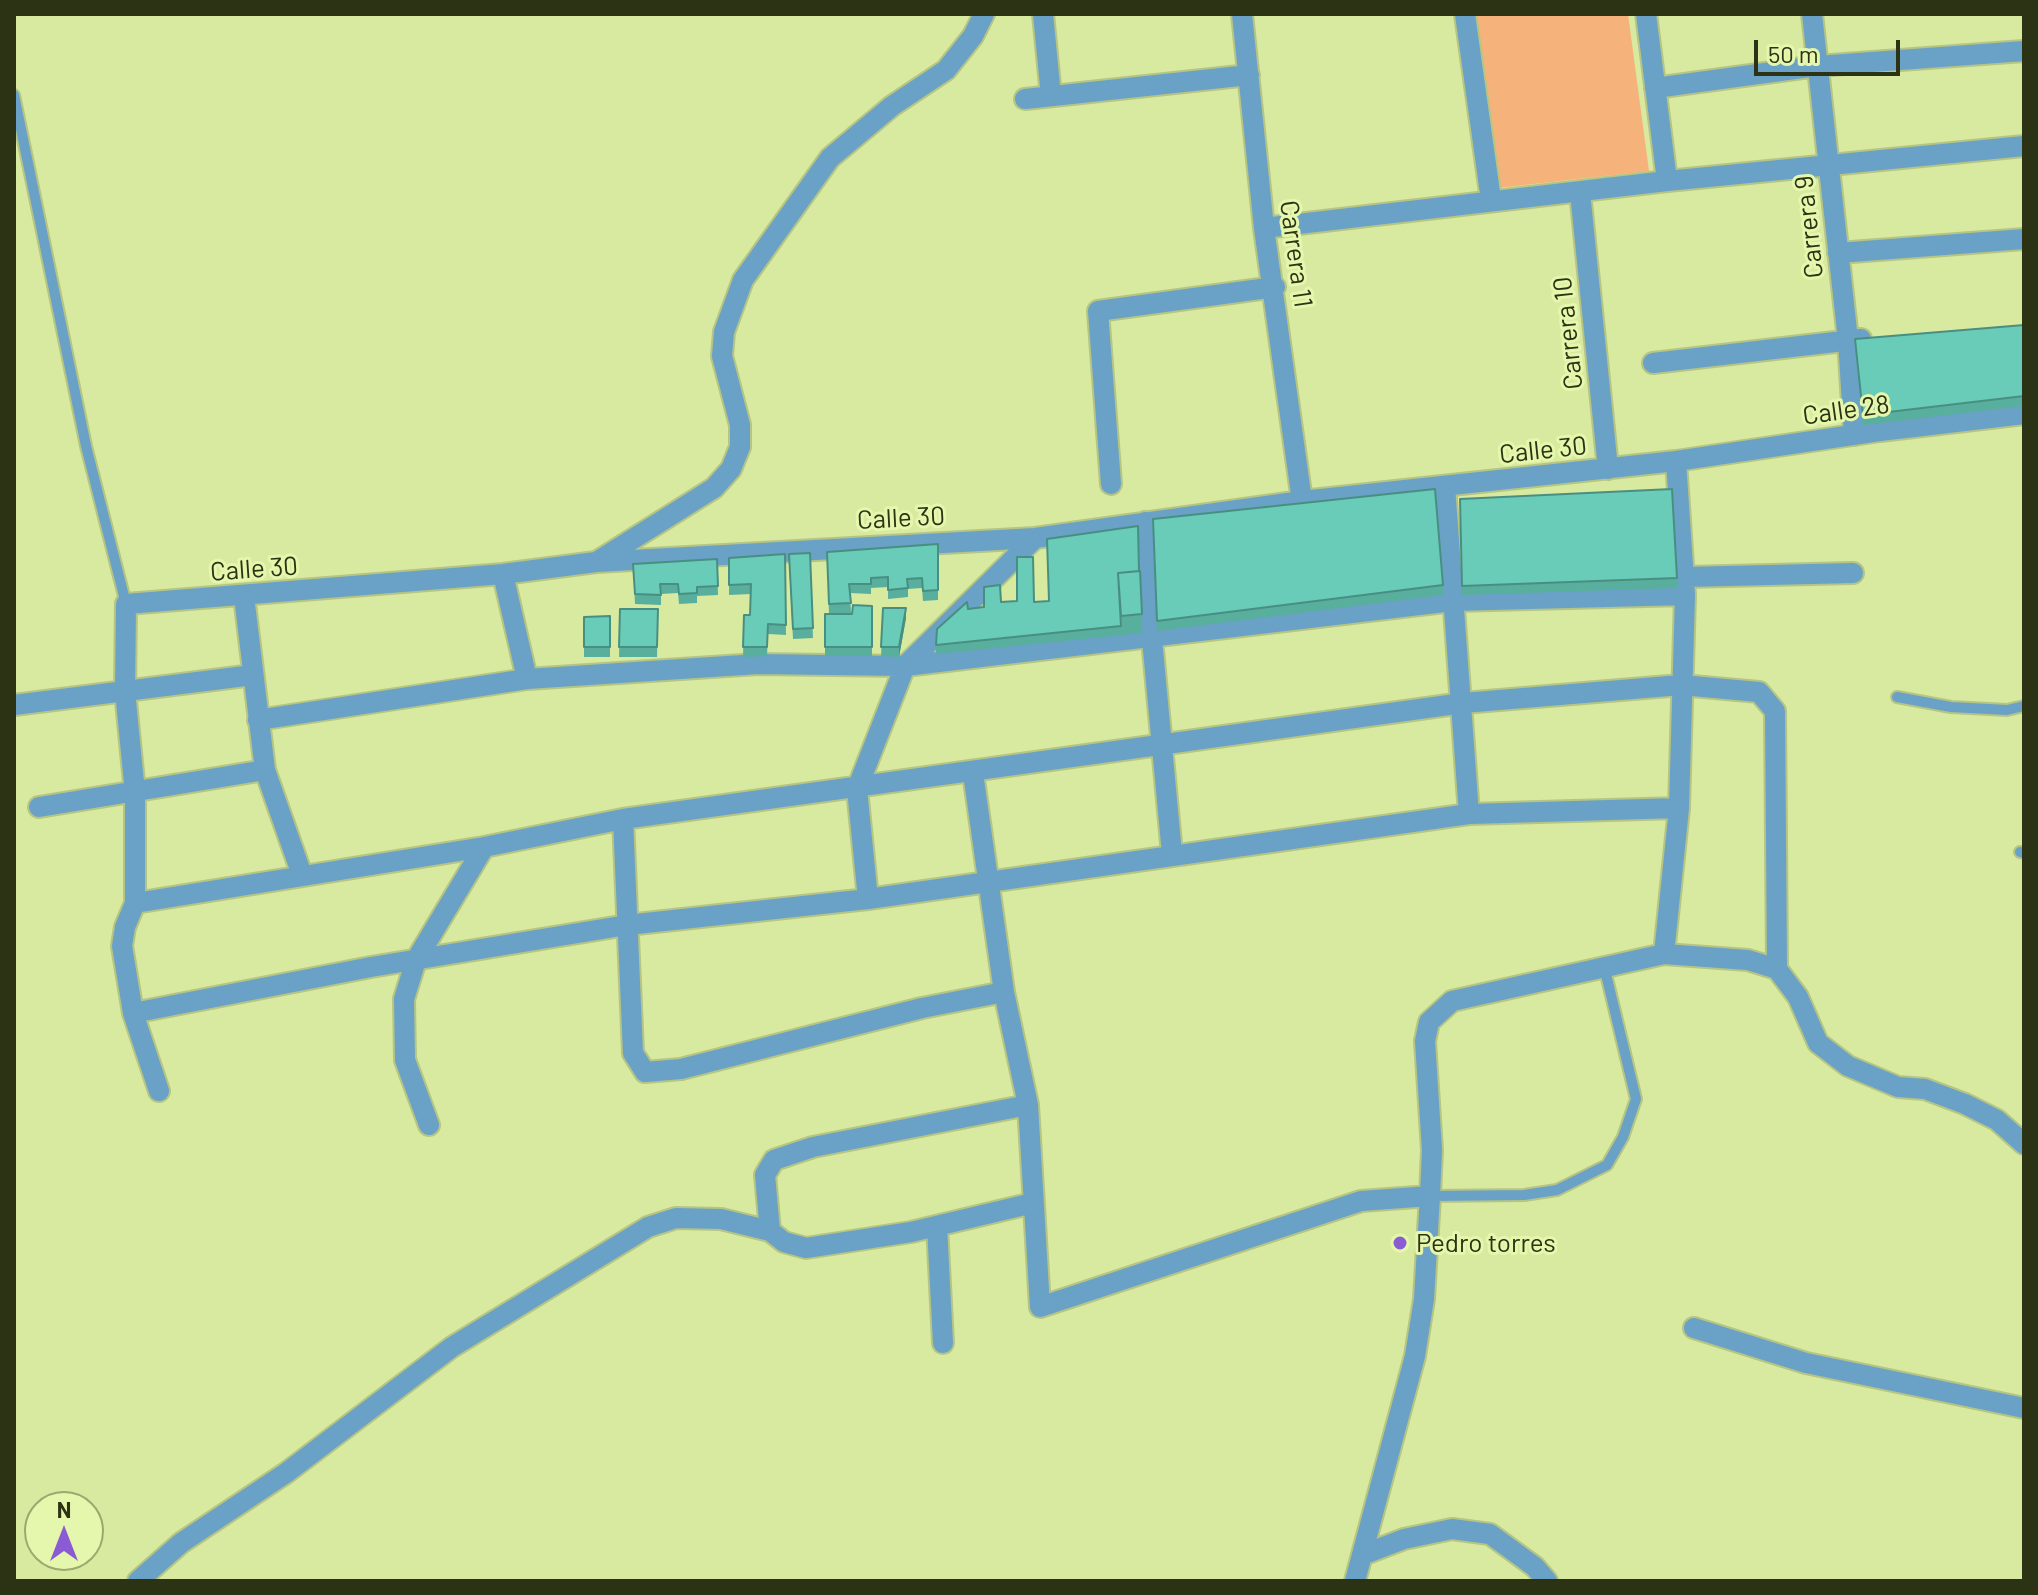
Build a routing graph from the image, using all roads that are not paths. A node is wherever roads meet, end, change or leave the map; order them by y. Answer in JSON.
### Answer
{"nodes":[{"id":1,"x":984,"y":14,"type":"edge"},
{"id":2,"x":1043,"y":14,"type":"edge"},
{"id":3,"x":1242,"y":14,"type":"edge"},
{"id":4,"x":1465,"y":14,"type":"edge"},
{"id":5,"x":1646,"y":14,"type":"edge"},
{"id":6,"x":1812,"y":14,"type":"edge"},
{"id":7,"x":2024,"y":51,"type":"edge"},
{"id":8,"x":1817,"y":66,"type":"junction"},
{"id":9,"x":1249,"y":75,"type":"junction"},
{"id":10,"x":1655,"y":88,"type":"junction"},
{"id":11,"x":14,"y":95,"type":"edge"},
{"id":12,"x":1051,"y":96,"type":"junction"},
{"id":13,"x":1025,"y":99,"type":"dead end"},
{"id":14,"x":2024,"y":146,"type":"edge"},
{"id":15,"x":1828,"y":164,"type":"junction"},
{"id":16,"x":1667,"y":181,"type":"junction"},
{"id":17,"x":1580,"y":192,"type":"junction"},
{"id":18,"x":1491,"y":200,"type":"junction"},
{"id":19,"x":1264,"y":228,"type":"junction"},
{"id":20,"x":2024,"y":239,"type":"edge"},
{"id":21,"x":1838,"y":253,"type":"junction"},
{"id":22,"x":1275,"y":287,"type":"junction"},
{"id":23,"x":1877,"y":338,"type":"edge"},
{"id":24,"x":1848,"y":340,"type":"junction"},
{"id":25,"x":1653,"y":363,"type":"dead end"},
{"id":26,"x":2024,"y":414,"type":"edge"},
{"id":27,"x":1854,"y":435,"type":"junction"},
{"id":28,"x":1676,"y":461,"type":"junction"},
{"id":29,"x":1608,"y":469,"type":"junction"},
{"id":30,"x":1111,"y":484,"type":"dead end"},
{"id":31,"x":1445,"y":486,"type":"junction"},
{"id":32,"x":1302,"y":501,"type":"junction"},
{"id":33,"x":1145,"y":522,"type":"junction"},
{"id":34,"x":1035,"y":538,"type":"junction"},
{"id":35,"x":596,"y":562,"type":"junction"},
{"id":36,"x":1853,"y":573,"type":"dead end"},
{"id":37,"x":503,"y":574,"type":"junction"},
{"id":38,"x":1685,"y":586,"type":"junction"},
{"id":39,"x":244,"y":596,"type":"junction"},
{"id":40,"x":1453,"y":601,"type":"junction"},
{"id":41,"x":126,"y":604,"type":"junction"},
{"id":42,"x":1152,"y":639,"type":"junction"},
{"id":43,"x":905,"y":666,"type":"junction"},
{"id":44,"x":253,"y":675,"type":"junction"},
{"id":45,"x":527,"y":679,"type":"junction"},
{"id":46,"x":1681,"y":685,"type":"junction"},
{"id":47,"x":125,"y":691,"type":"junction"},
{"id":48,"x":1897,"y":697,"type":"dead end"},
{"id":49,"x":1463,"y":703,"type":"junction"},
{"id":50,"x":14,"y":705,"type":"edge"},
{"id":51,"x":2024,"y":706,"type":"edge"},
{"id":52,"x":258,"y":720,"type":"junction"},
{"id":53,"x":1161,"y":745,"type":"junction"},
{"id":54,"x":265,"y":770,"type":"junction"},
{"id":55,"x":973,"y":773,"type":"junction"},
{"id":56,"x":857,"y":789,"type":"junction"},
{"id":57,"x":135,"y":793,"type":"junction"},
{"id":58,"x":39,"y":807,"type":"dead end"},
{"id":59,"x":1679,"y":808,"type":"junction"},
{"id":60,"x":1469,"y":814,"type":"junction"},
{"id":61,"x":623,"y":819,"type":"junction"},
{"id":62,"x":484,"y":847,"type":"junction"},
{"id":63,"x":1172,"y":854,"type":"junction"},
{"id":64,"x":302,"y":875,"type":"junction"},
{"id":65,"x":987,"y":883,"type":"junction"},
{"id":66,"x":868,"y":899,"type":"junction"},
{"id":67,"x":135,"y":903,"type":"junction"},
{"id":68,"x":627,"y":925,"type":"junction"},
{"id":69,"x":1664,"y":954,"type":"junction"},
{"id":70,"x":416,"y":960,"type":"junction"},
{"id":71,"x":1604,"y":966,"type":"junction"},
{"id":72,"x":1777,"y":969,"type":"junction"},
{"id":73,"x":1004,"y":992,"type":"junction"},
{"id":74,"x":133,"y":1013,"type":"junction"},
{"id":75,"x":159,"y":1091,"type":"dead end"},
{"id":76,"x":1028,"y":1105,"type":"junction"},
{"id":77,"x":429,"y":1125,"type":"dead end"},
{"id":78,"x":2024,"y":1144,"type":"edge"},
{"id":79,"x":1430,"y":1196,"type":"junction"},
{"id":80,"x":1033,"y":1203,"type":"junction"},
{"id":81,"x":937,"y":1226,"type":"junction"},
{"id":82,"x":770,"y":1231,"type":"junction"},
{"id":83,"x":1694,"y":1328,"type":"dead end"},
{"id":84,"x":943,"y":1343,"type":"dead end"},
{"id":85,"x":2024,"y":1408,"type":"edge"},
{"id":86,"x":1365,"y":1554,"type":"junction"},
{"id":87,"x":138,"y":1581,"type":"edge"},
{"id":88,"x":1355,"y":1581,"type":"edge"},
{"id":89,"x":1547,"y":1581,"type":"edge"}],
"edges":[{"from":1,"to":35,"type":"street"},
{"from":2,"to":12,"type":"street"},
{"from":3,"to":9,"type":"street","name":"Carrera 11"},
{"from":4,"to":18,"type":"street"},
{"from":5,"to":10,"type":"street"},
{"from":6,"to":8,"type":"street","name":"Carrera 9"},
{"from":7,"to":8,"type":"street"},
{"from":8,"to":10,"type":"street"},
{"from":8,"to":15,"type":"street","name":"Carrera 9"},
{"from":9,"to":12,"type":"street"},
{"from":9,"to":19,"type":"street","name":"Carrera 11"},
{"from":10,"to":16,"type":"street"},
{"from":11,"to":41,"type":"lane"},
{"from":12,"to":13,"type":"street"},
{"from":14,"to":15,"type":"street"},
{"from":15,"to":16,"type":"street"},
{"from":15,"to":21,"type":"street","name":"Carrera 9"},
{"from":16,"to":17,"type":"street"},
{"from":17,"to":18,"type":"street"},
{"from":17,"to":29,"type":"street","name":"Carrera 10"},
{"from":18,"to":19,"type":"street"},
{"from":19,"to":22,"type":"street","name":"Carrera 11"},
{"from":20,"to":21,"type":"street"},
{"from":21,"to":24,"type":"street","name":"Carrera 9"},
{"from":22,"to":30,"type":"street"},
{"from":22,"to":32,"type":"street","name":"Carrera 11"},
{"from":23,"to":24,"type":"street"},
{"from":24,"to":25,"type":"street"},
{"from":24,"to":27,"type":"street","name":"Carrera 9"},
{"from":26,"to":27,"type":"street","name":"Calle 28"},
{"from":27,"to":28,"type":"street","name":"Calle 28"},
{"from":28,"to":29,"type":"street","name":"Calle 30"},
{"from":28,"to":38,"type":"street"},
{"from":29,"to":31,"type":"street","name":"Calle 30"},
{"from":31,"to":32,"type":"street","name":"Calle 30"},
{"from":31,"to":40,"type":"street"},
{"from":32,"to":33,"type":"street","name":"Calle 30"},
{"from":33,"to":34,"type":"street","name":"Calle 30"},
{"from":33,"to":42,"type":"street"},
{"from":34,"to":35,"type":"street","name":"Calle 30"},
{"from":34,"to":43,"type":"street"},
{"from":35,"to":37,"type":"street","name":"Calle 30"},
{"from":36,"to":38,"type":"street"},
{"from":37,"to":39,"type":"street","name":"Calle 30"},
{"from":37,"to":45,"type":"street"},
{"from":38,"to":40,"type":"street"},
{"from":38,"to":46,"type":"street"},
{"from":39,"to":41,"type":"street","name":"Calle 30"},
{"from":39,"to":44,"type":"street"},
{"from":40,"to":42,"type":"street"},
{"from":40,"to":49,"type":"street"},
{"from":41,"to":47,"type":"street"},
{"from":42,"to":43,"type":"street"},
{"from":42,"to":53,"type":"street"},
{"from":43,"to":45,"type":"street"},
{"from":43,"to":56,"type":"street"},
{"from":44,"to":47,"type":"street"},
{"from":44,"to":52,"type":"street"},
{"from":45,"to":52,"type":"street"},
{"from":46,"to":49,"type":"street"},
{"from":46,"to":59,"type":"street"},
{"from":46,"to":72,"type":"street"},
{"from":47,"to":50,"type":"street"},
{"from":47,"to":57,"type":"street"},
{"from":48,"to":51,"type":"lane"},
{"from":49,"to":53,"type":"street"},
{"from":49,"to":60,"type":"street"},
{"from":52,"to":54,"type":"street"},
{"from":53,"to":55,"type":"street"},
{"from":53,"to":63,"type":"street"},
{"from":54,"to":57,"type":"street"},
{"from":54,"to":64,"type":"street"},
{"from":55,"to":56,"type":"street"},
{"from":55,"to":65,"type":"street"},
{"from":56,"to":61,"type":"street"},
{"from":56,"to":66,"type":"street"},
{"from":57,"to":58,"type":"street"},
{"from":57,"to":67,"type":"street"},
{"from":59,"to":60,"type":"street"},
{"from":59,"to":69,"type":"street"},
{"from":60,"to":63,"type":"street"},
{"from":61,"to":62,"type":"street"},
{"from":61,"to":68,"type":"street"},
{"from":62,"to":64,"type":"street"},
{"from":62,"to":70,"type":"street"},
{"from":63,"to":65,"type":"street"},
{"from":64,"to":67,"type":"street"},
{"from":65,"to":66,"type":"street"},
{"from":65,"to":73,"type":"street"},
{"from":66,"to":68,"type":"street"},
{"from":67,"to":74,"type":"street"},
{"from":68,"to":70,"type":"street"},
{"from":68,"to":73,"type":"street"},
{"from":69,"to":71,"type":"street"},
{"from":69,"to":72,"type":"street"},
{"from":70,"to":74,"type":"street"},
{"from":70,"to":77,"type":"street"},
{"from":71,"to":79,"type":"street"},
{"from":71,"to":79,"type":"lane"},
{"from":72,"to":78,"type":"street"},
{"from":73,"to":76,"type":"street"},
{"from":74,"to":75,"type":"street"},
{"from":76,"to":80,"type":"street"},
{"from":76,"to":82,"type":"street"},
{"from":79,"to":80,"type":"street"},
{"from":79,"to":86,"type":"street"},
{"from":80,"to":81,"type":"street"},
{"from":81,"to":82,"type":"street"},
{"from":81,"to":84,"type":"street"},
{"from":82,"to":87,"type":"street"},
{"from":83,"to":85,"type":"street"},
{"from":86,"to":88,"type":"street"},
{"from":86,"to":89,"type":"street"}]}
